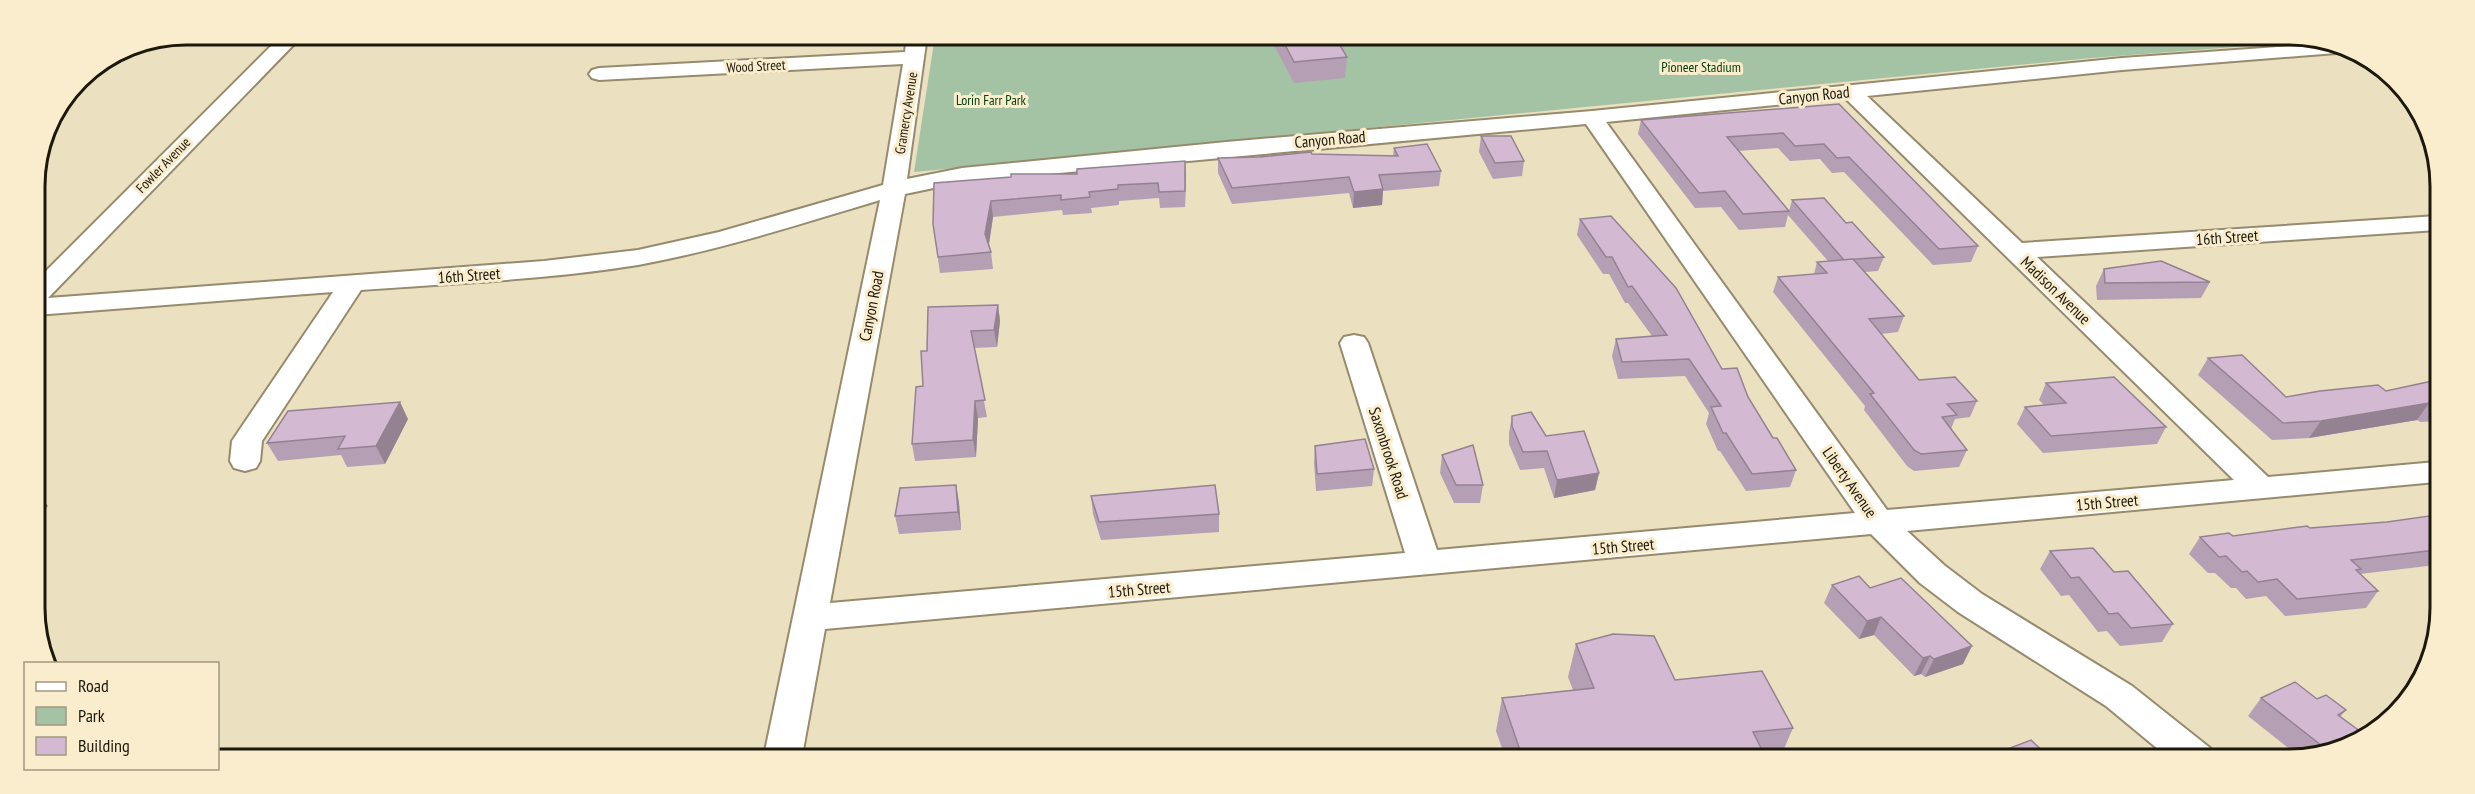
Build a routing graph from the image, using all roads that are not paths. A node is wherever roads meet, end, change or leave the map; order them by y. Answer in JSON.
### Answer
{"nodes":[{"id":1,"x":282,"y":45,"type":"edge"},
{"id":2,"x":916,"y":47,"type":"edge"},
{"id":3,"x":2323,"y":49,"type":"edge"},
{"id":4,"x":598,"y":74,"type":"dead end"},
{"id":5,"x":1850,"y":91,"type":"junction"},
{"id":6,"x":1592,"y":117,"type":"junction"},
{"id":7,"x":894,"y":189,"type":"junction"},
{"id":8,"x":2430,"y":223,"type":"edge"},
{"id":9,"x":2016,"y":251,"type":"junction"},
{"id":10,"x":352,"y":284,"type":"junction"},
{"id":11,"x":45,"y":287,"type":"edge"},
{"id":12,"x":45,"y":306,"type":"edge"},
{"id":13,"x":1354,"y":343,"type":"dead end"},
{"id":14,"x":245,"y":461,"type":"dead end"},
{"id":15,"x":2430,"y":473,"type":"edge"},
{"id":16,"x":2261,"y":488,"type":"junction"},
{"id":17,"x":1879,"y":523,"type":"junction"},
{"id":18,"x":1425,"y":563,"type":"junction"},
{"id":19,"x":809,"y":618,"type":"junction"},
{"id":20,"x":784,"y":749,"type":"edge"},
{"id":21,"x":2185,"y":749,"type":"edge"}],
"edges":[{"from":1,"to":11,"type":"street","name":"Fowler Avenue"},
{"from":2,"to":4,"type":"street","name":"Wood Street"},
{"from":2,"to":7,"type":"street","name":"Gramercy Avenue"},
{"from":3,"to":5,"type":"street","name":"Canyon Road"},
{"from":5,"to":6,"type":"street","name":"Canyon Road"},
{"from":5,"to":9,"type":"street","name":"Madison Avenue"},
{"from":6,"to":7,"type":"street","name":"Canyon Road"},
{"from":6,"to":17,"type":"street","name":"Liberty Avenue"},
{"from":7,"to":10,"type":"street","name":"16th Street"},
{"from":7,"to":19,"type":"street","name":"Canyon Road"},
{"from":8,"to":9,"type":"street","name":"16th Street"},
{"from":9,"to":16,"type":"street","name":"Madison Avenue"},
{"from":10,"to":12,"type":"street","name":"16th Street"},
{"from":10,"to":14,"type":"street"},
{"from":13,"to":18,"type":"street","name":"Saxonbrook Road"},
{"from":15,"to":16,"type":"street","name":"15th Street"},
{"from":16,"to":17,"type":"street","name":"15th Street"},
{"from":17,"to":18,"type":"street","name":"15th Street"},
{"from":17,"to":21,"type":"street","name":"Liberty Avenue"},
{"from":18,"to":19,"type":"street","name":"15th Street"},
{"from":19,"to":20,"type":"street","name":"Canyon Road"}]}
